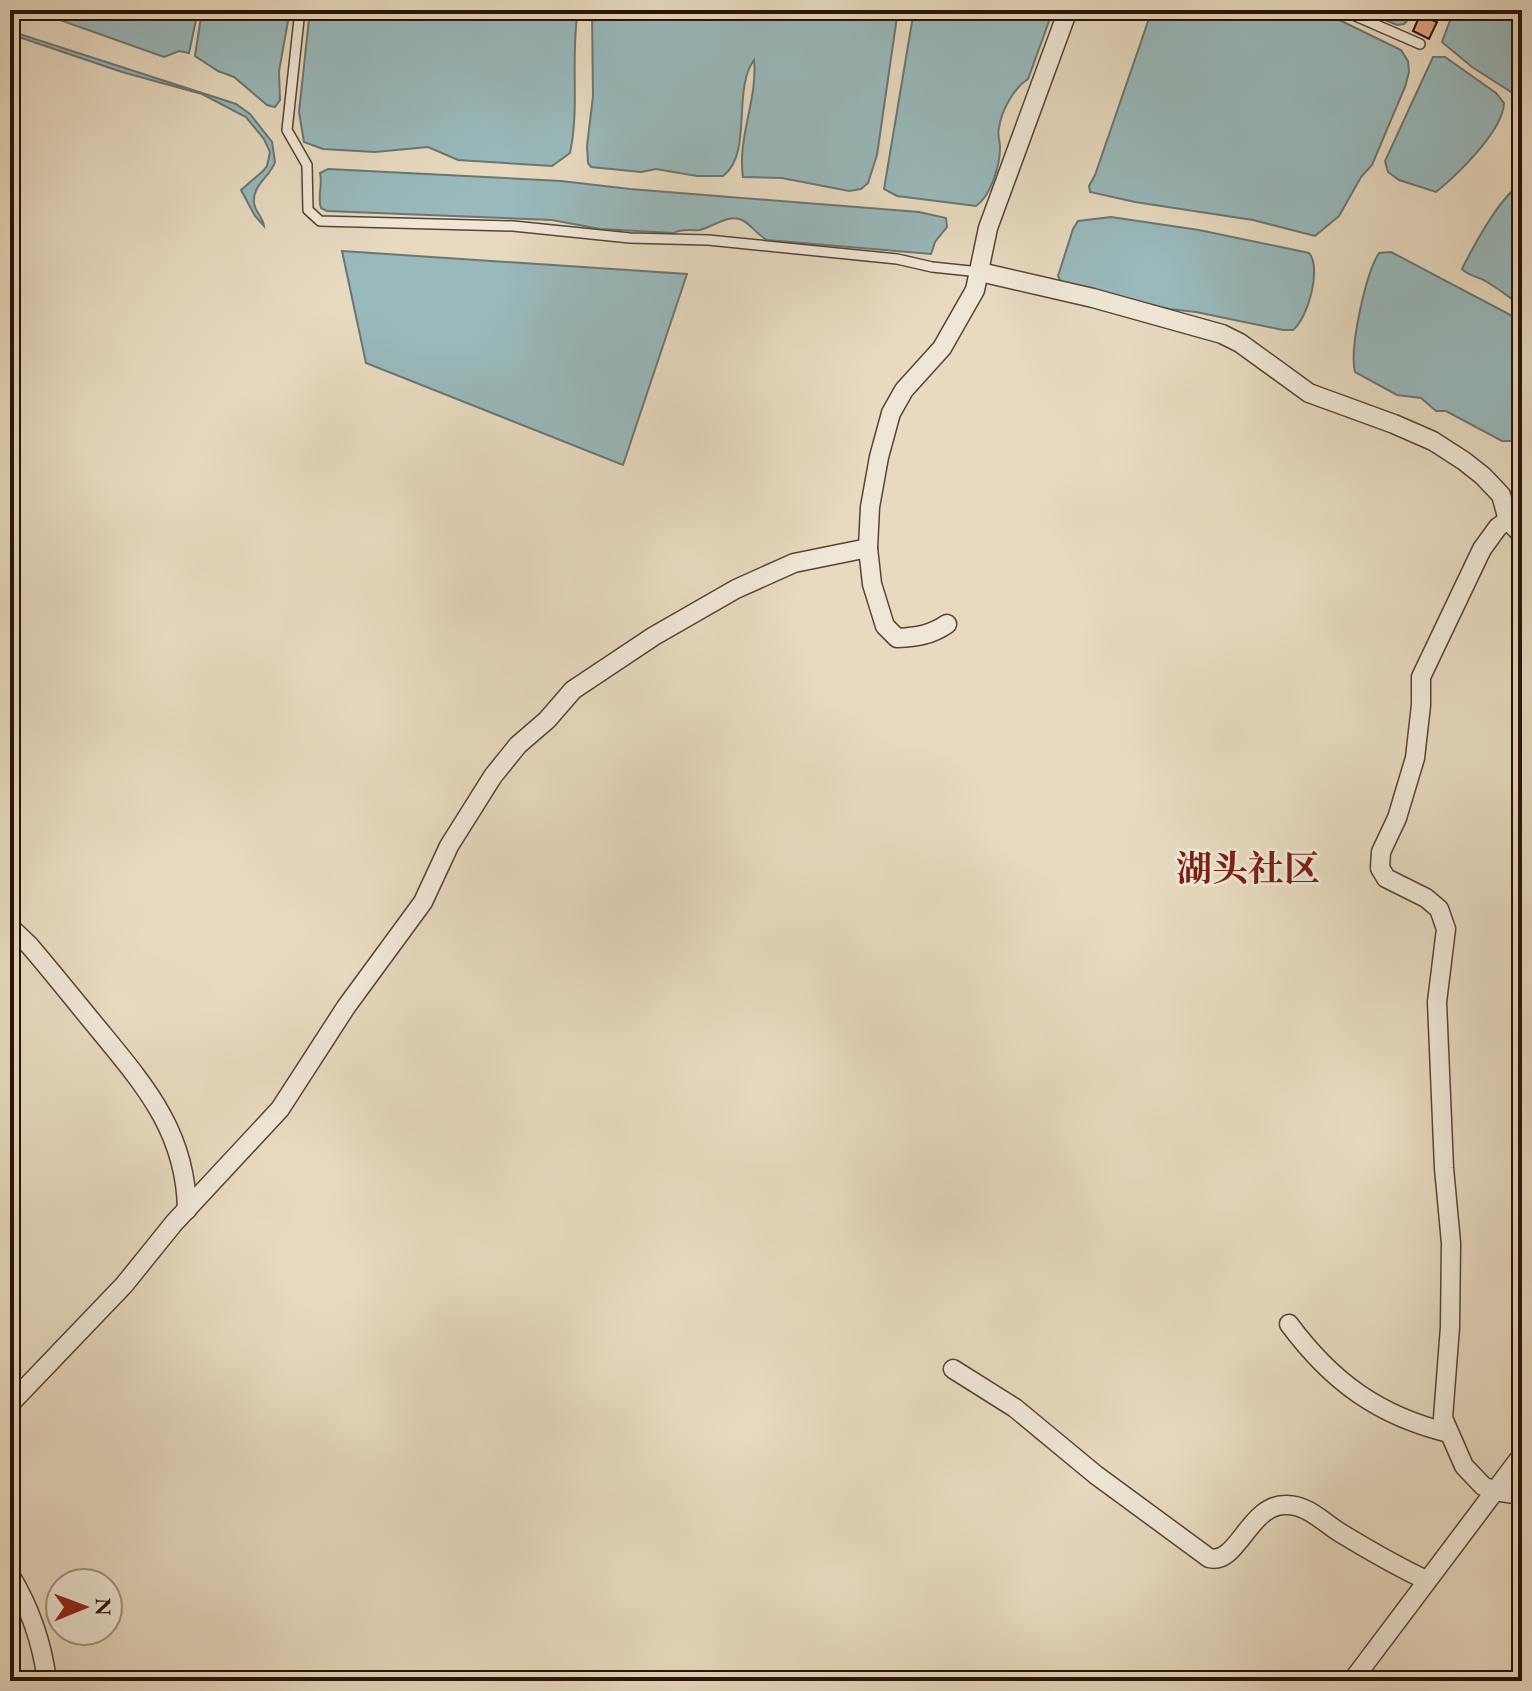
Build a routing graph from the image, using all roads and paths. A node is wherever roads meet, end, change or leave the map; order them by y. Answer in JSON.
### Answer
{"nodes":[{"id":1,"x":300,"y":10,"type":"edge"},
{"id":2,"x":1068,"y":10,"type":"edge"},
{"id":3,"x":1342,"y":10,"type":"edge"},
{"id":4,"x":1420,"y":44,"type":"dead end"},
{"id":5,"x":980,"y":272,"type":"junction"},
{"id":6,"x":1508,"y":520,"type":"junction"},
{"id":7,"x":1522,"y":535,"type":"edge"},
{"id":8,"x":868,"y":548,"type":"junction"},
{"id":9,"x":947,"y":624,"type":"dead end"},
{"id":10,"x":10,"y":927,"type":"edge"},
{"id":11,"x":187,"y":1210,"type":"junction"},
{"id":12,"x":1289,"y":1324,"type":"dead end"},
{"id":13,"x":953,"y":1369,"type":"dead end"},
{"id":14,"x":10,"y":1404,"type":"edge"},
{"id":15,"x":1449,"y":1433,"type":"junction"},
{"id":16,"x":1522,"y":1455,"type":"edge"},
{"id":17,"x":1494,"y":1491,"type":"junction"},
{"id":18,"x":1522,"y":1495,"type":"edge"},
{"id":19,"x":10,"y":1575,"type":"edge"},
{"id":20,"x":1426,"y":1580,"type":"junction"},
{"id":21,"x":47,"y":1681,"type":"edge"},
{"id":22,"x":1352,"y":1681,"type":"edge"}],
"edges":[{"from":1,"to":5,"type":"lane"},
{"from":2,"to":5,"type":"street"},
{"from":3,"to":4,"type":"lane"},
{"from":5,"to":6,"type":"street"},
{"from":5,"to":8,"type":"street"},
{"from":6,"to":7,"type":"street"},
{"from":6,"to":15,"type":"street"},
{"from":8,"to":9,"type":"street"},
{"from":8,"to":11,"type":"street"},
{"from":10,"to":11,"type":"street"},
{"from":11,"to":14,"type":"street"},
{"from":12,"to":15,"type":"street"},
{"from":13,"to":20,"type":"street"},
{"from":15,"to":17,"type":"street"},
{"from":16,"to":17,"type":"street"},
{"from":17,"to":18,"type":"street"},
{"from":17,"to":20,"type":"street"},
{"from":19,"to":21,"type":"street"},
{"from":20,"to":22,"type":"street"}]}
